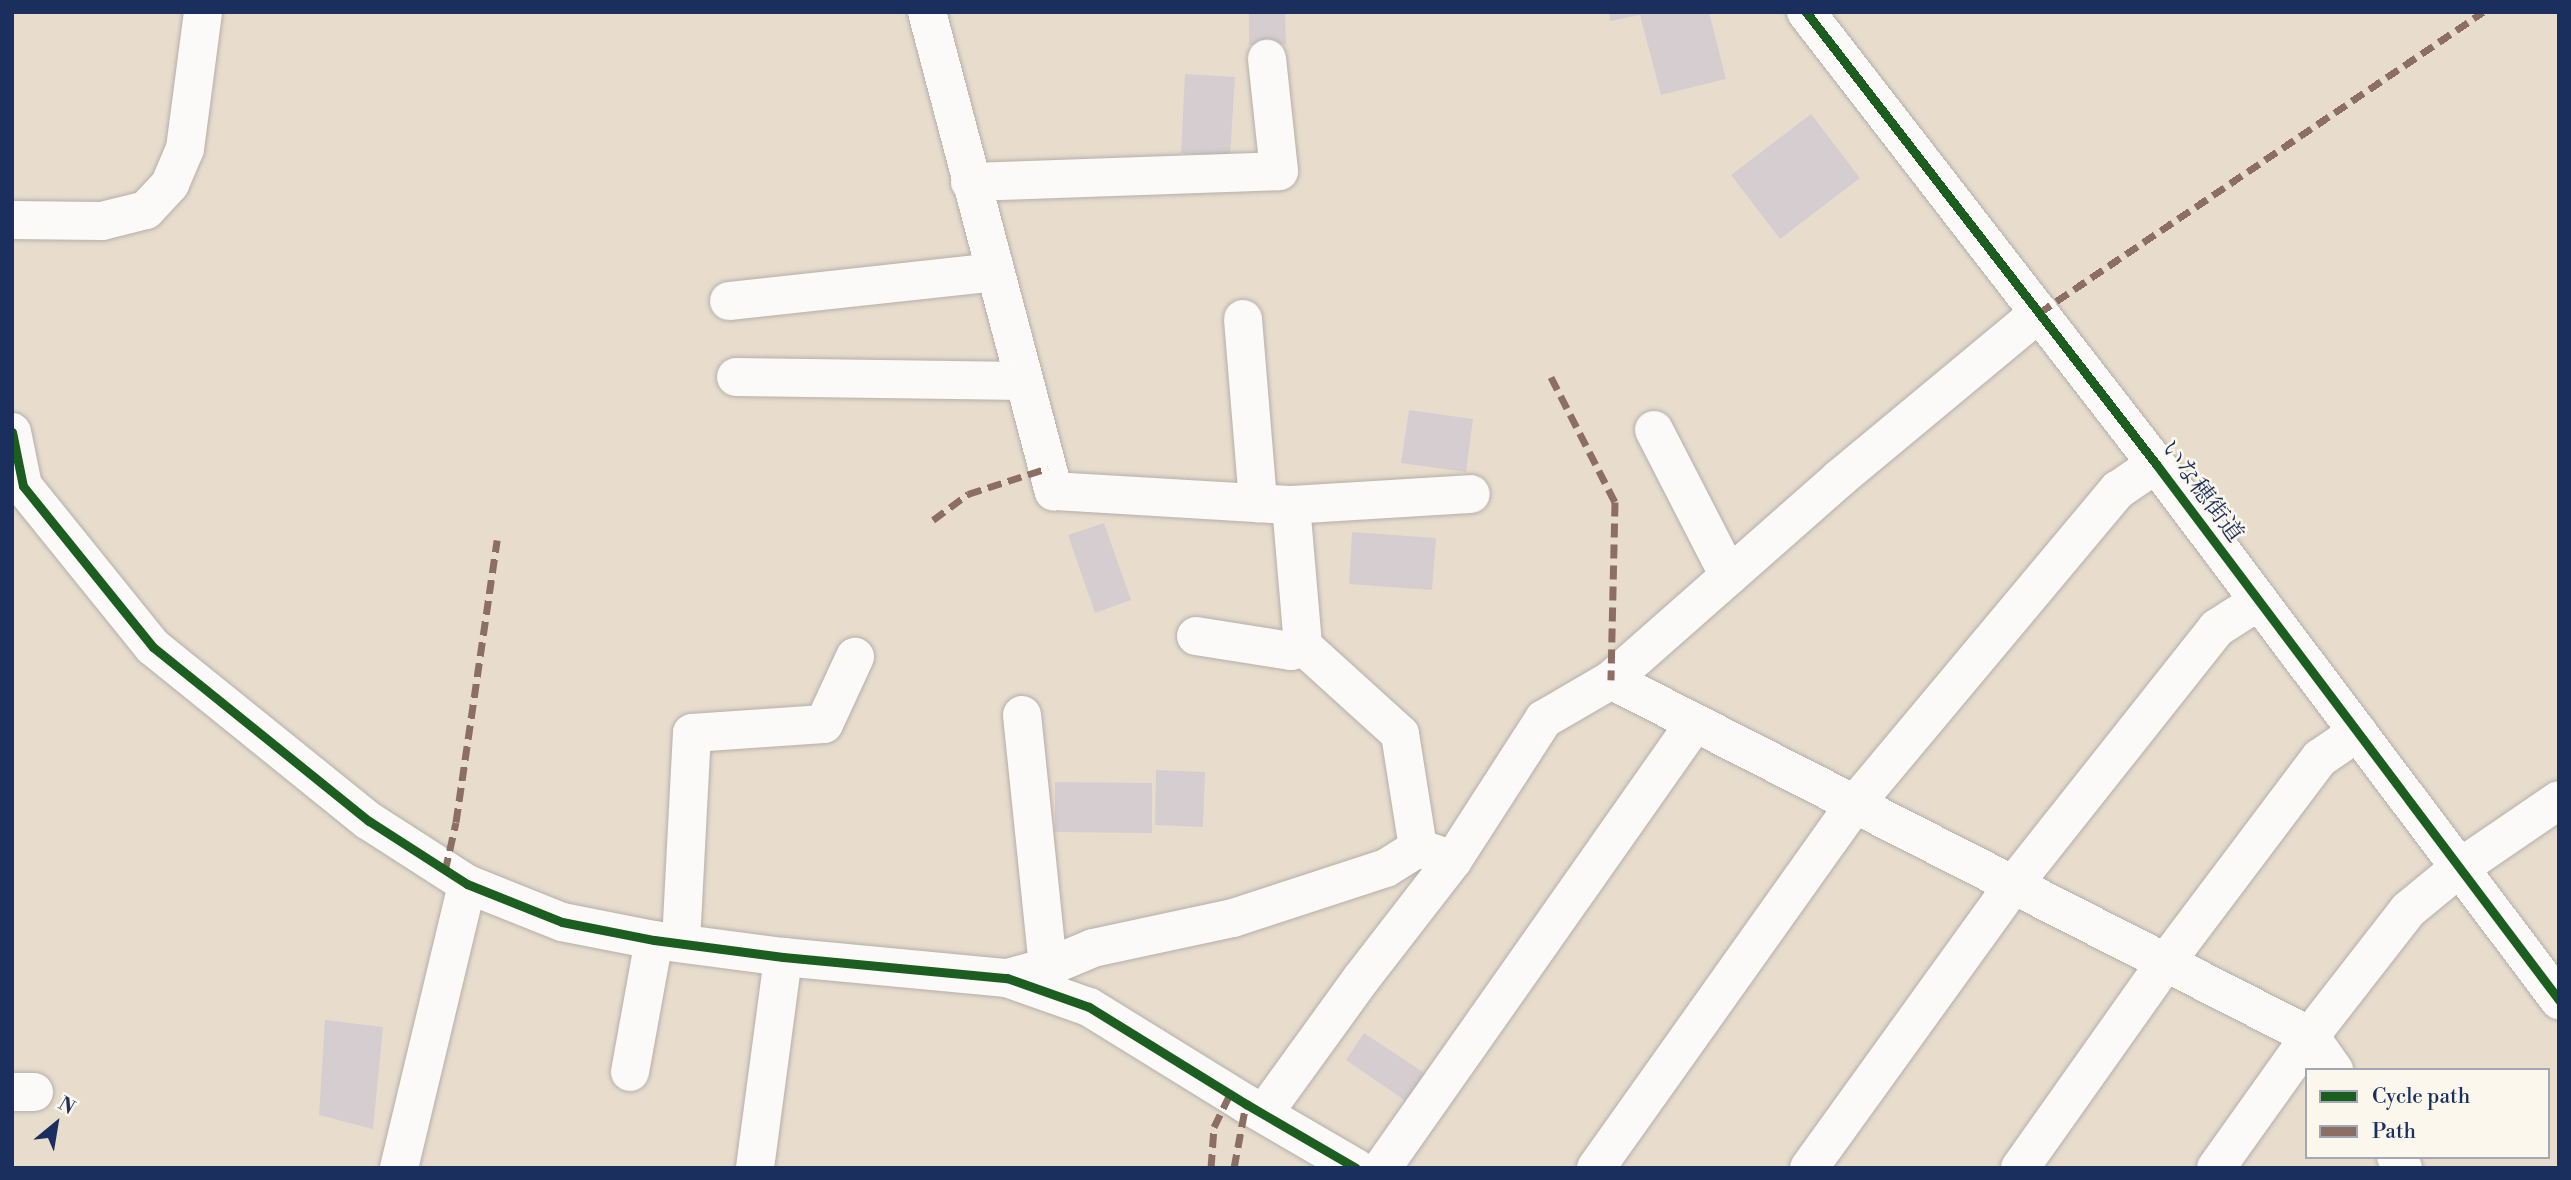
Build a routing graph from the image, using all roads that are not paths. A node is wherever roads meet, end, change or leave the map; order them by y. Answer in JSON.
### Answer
{"nodes":[{"id":1,"x":203,"y":12,"type":"edge"},
{"id":2,"x":927,"y":12,"type":"edge"},
{"id":3,"x":1806,"y":12,"type":"edge"},
{"id":4,"x":1267,"y":58,"type":"dead end"},
{"id":5,"x":970,"y":182,"type":"junction"},
{"id":6,"x":12,"y":220,"type":"edge"},
{"id":7,"x":995,"y":272,"type":"junction"},
{"id":8,"x":729,"y":301,"type":"dead end"},
{"id":9,"x":2039,"y":313,"type":"junction"},
{"id":10,"x":1243,"y":319,"type":"dead end"},
{"id":11,"x":736,"y":377,"type":"dead end"},
{"id":12,"x":1024,"y":381,"type":"junction"},
{"id":13,"x":1654,"y":430,"type":"dead end"},
{"id":14,"x":12,"y":432,"type":"edge"},
{"id":15,"x":2156,"y":464,"type":"junction"},
{"id":16,"x":17,"y":485,"type":"edge"},
{"id":17,"x":1471,"y":494,"type":"dead end"},
{"id":18,"x":1275,"y":504,"type":"junction"},
{"id":19,"x":1729,"y":576,"type":"junction"},
{"id":20,"x":2259,"y":601,"type":"junction"},
{"id":21,"x":1196,"y":636,"type":"dead end"},
{"id":22,"x":1303,"y":646,"type":"junction"},
{"id":23,"x":855,"y":657,"type":"dead end"},
{"id":24,"x":1611,"y":680,"type":"junction"},
{"id":25,"x":1022,"y":715,"type":"dead end"},
{"id":26,"x":1694,"y":724,"type":"junction"},
{"id":27,"x":2358,"y":732,"type":"junction"},
{"id":28,"x":2559,"y":800,"type":"edge"},
{"id":29,"x":1855,"y":804,"type":"junction"},
{"id":30,"x":1435,"y":854,"type":"junction"},
{"id":31,"x":2458,"y":869,"type":"junction"},
{"id":32,"x":467,"y":884,"type":"junction"},
{"id":33,"x":2014,"y":884,"type":"junction"},
{"id":34,"x":667,"y":941,"type":"junction"},
{"id":35,"x":783,"y":957,"type":"junction"},
{"id":36,"x":2166,"y":962,"type":"junction"},
{"id":37,"x":1048,"y":967,"type":"junction"},
{"id":38,"x":1007,"y":978,"type":"junction"},
{"id":39,"x":2559,"y":1000,"type":"edge"},
{"id":40,"x":2310,"y":1036,"type":"junction"},
{"id":41,"x":2333,"y":1068,"type":"edge"},
{"id":42,"x":630,"y":1072,"type":"dead end"},
{"id":43,"x":1264,"y":1113,"type":"junction"},
{"id":44,"x":399,"y":1168,"type":"edge"},
{"id":45,"x":755,"y":1168,"type":"edge"},
{"id":46,"x":1356,"y":1168,"type":"edge"},
{"id":47,"x":1382,"y":1168,"type":"edge"},
{"id":48,"x":1596,"y":1168,"type":"edge"},
{"id":49,"x":1809,"y":1168,"type":"edge"},
{"id":50,"x":2020,"y":1168,"type":"edge"},
{"id":51,"x":2216,"y":1168,"type":"edge"}],
"edges":[{"from":1,"to":6,"type":"street"},
{"from":2,"to":5,"type":"street"},
{"from":3,"to":9,"type":"street","name":"いな穂街道"},
{"from":4,"to":5,"type":"street"},
{"from":5,"to":7,"type":"street"},
{"from":7,"to":8,"type":"street"},
{"from":7,"to":12,"type":"street"},
{"from":9,"to":15,"type":"street","name":"いな穂街道"},
{"from":9,"to":19,"type":"street"},
{"from":10,"to":18,"type":"street"},
{"from":11,"to":12,"type":"street"},
{"from":12,"to":18,"type":"street"},
{"from":13,"to":19,"type":"street"},
{"from":14,"to":16,"type":"street"},
{"from":15,"to":20,"type":"street","name":"いな穂街道"},
{"from":15,"to":29,"type":"street"},
{"from":16,"to":32,"type":"street"},
{"from":17,"to":18,"type":"street"},
{"from":18,"to":22,"type":"street"},
{"from":19,"to":24,"type":"street"},
{"from":20,"to":27,"type":"street","name":"いな穂街道"},
{"from":20,"to":33,"type":"street"},
{"from":21,"to":22,"type":"street"},
{"from":22,"to":30,"type":"street"},
{"from":23,"to":34,"type":"street"},
{"from":24,"to":26,"type":"street"},
{"from":24,"to":30,"type":"street"},
{"from":25,"to":37,"type":"street"},
{"from":26,"to":29,"type":"street"},
{"from":26,"to":47,"type":"street"},
{"from":27,"to":31,"type":"street","name":"いな穂街道"},
{"from":27,"to":36,"type":"street"},
{"from":28,"to":31,"type":"street"},
{"from":29,"to":33,"type":"street"},
{"from":29,"to":48,"type":"street"},
{"from":30,"to":37,"type":"street"},
{"from":30,"to":43,"type":"street"},
{"from":31,"to":39,"type":"street","name":"いな穂街道"},
{"from":31,"to":40,"type":"street"},
{"from":32,"to":34,"type":"street"},
{"from":32,"to":44,"type":"street"},
{"from":33,"to":36,"type":"street"},
{"from":33,"to":49,"type":"street"},
{"from":34,"to":35,"type":"street"},
{"from":34,"to":42,"type":"street"},
{"from":35,"to":38,"type":"street"},
{"from":35,"to":45,"type":"street"},
{"from":36,"to":40,"type":"street"},
{"from":36,"to":50,"type":"street"},
{"from":37,"to":38,"type":"street"},
{"from":38,"to":43,"type":"street"},
{"from":40,"to":41,"type":"street"},
{"from":40,"to":51,"type":"street"},
{"from":43,"to":46,"type":"street"}]}
